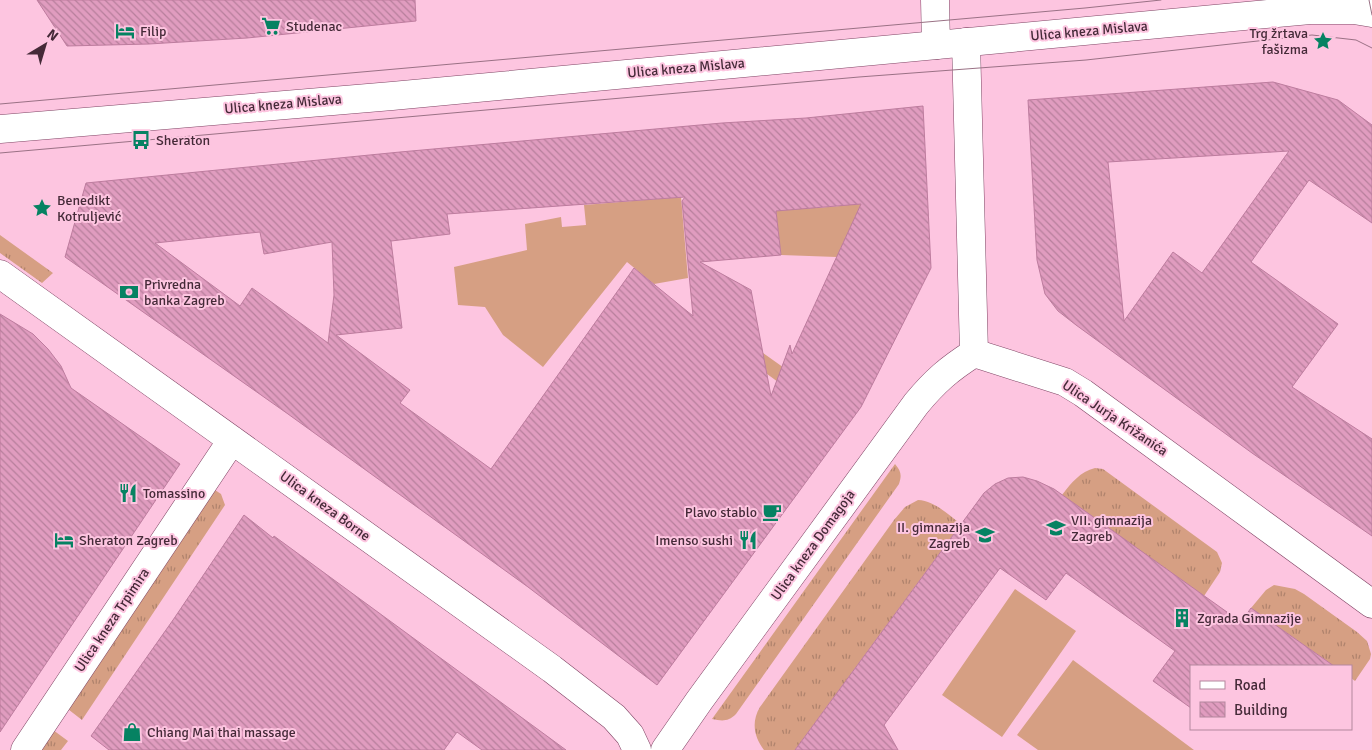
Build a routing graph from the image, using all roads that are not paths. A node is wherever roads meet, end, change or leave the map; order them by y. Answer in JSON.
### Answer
{"nodes":[{"id":1,"x":935,"y":0,"type":"edge"},
{"id":2,"x":1372,"y":13,"type":"edge"},
{"id":3,"x":966,"y":42,"type":"junction"},
{"id":4,"x":936,"y":45,"type":"junction"},
{"id":5,"x":0,"y":129,"type":"edge"},
{"id":6,"x":0,"y":274,"type":"edge"},
{"id":7,"x":974,"y":353,"type":"junction"},
{"id":8,"x":232,"y":440,"type":"junction"},
{"id":9,"x":1372,"y":604,"type":"edge"},
{"id":10,"x":26,"y":750,"type":"edge"},
{"id":11,"x":637,"y":750,"type":"edge"},
{"id":12,"x":666,"y":750,"type":"edge"}],
"edges":[{"from":1,"to":4,"type":"street"},
{"from":2,"to":3,"type":"street","name":"Ulica kneza Mislava"},
{"from":3,"to":4,"type":"street","name":"Ulica kneza Mislava"},
{"from":3,"to":7,"type":"street"},
{"from":4,"to":5,"type":"street","name":"Ulica kneza Mislava"},
{"from":6,"to":8,"type":"street","name":"Ulica kneza Borne"},
{"from":7,"to":9,"type":"street","name":"Ulica Jurja Križanića"},
{"from":7,"to":12,"type":"street","name":"Ulica kneza Domagoja"},
{"from":8,"to":10,"type":"street","name":"Ulica kneza Trpimira"},
{"from":8,"to":11,"type":"street","name":"Ulica kneza Borne"}]}
